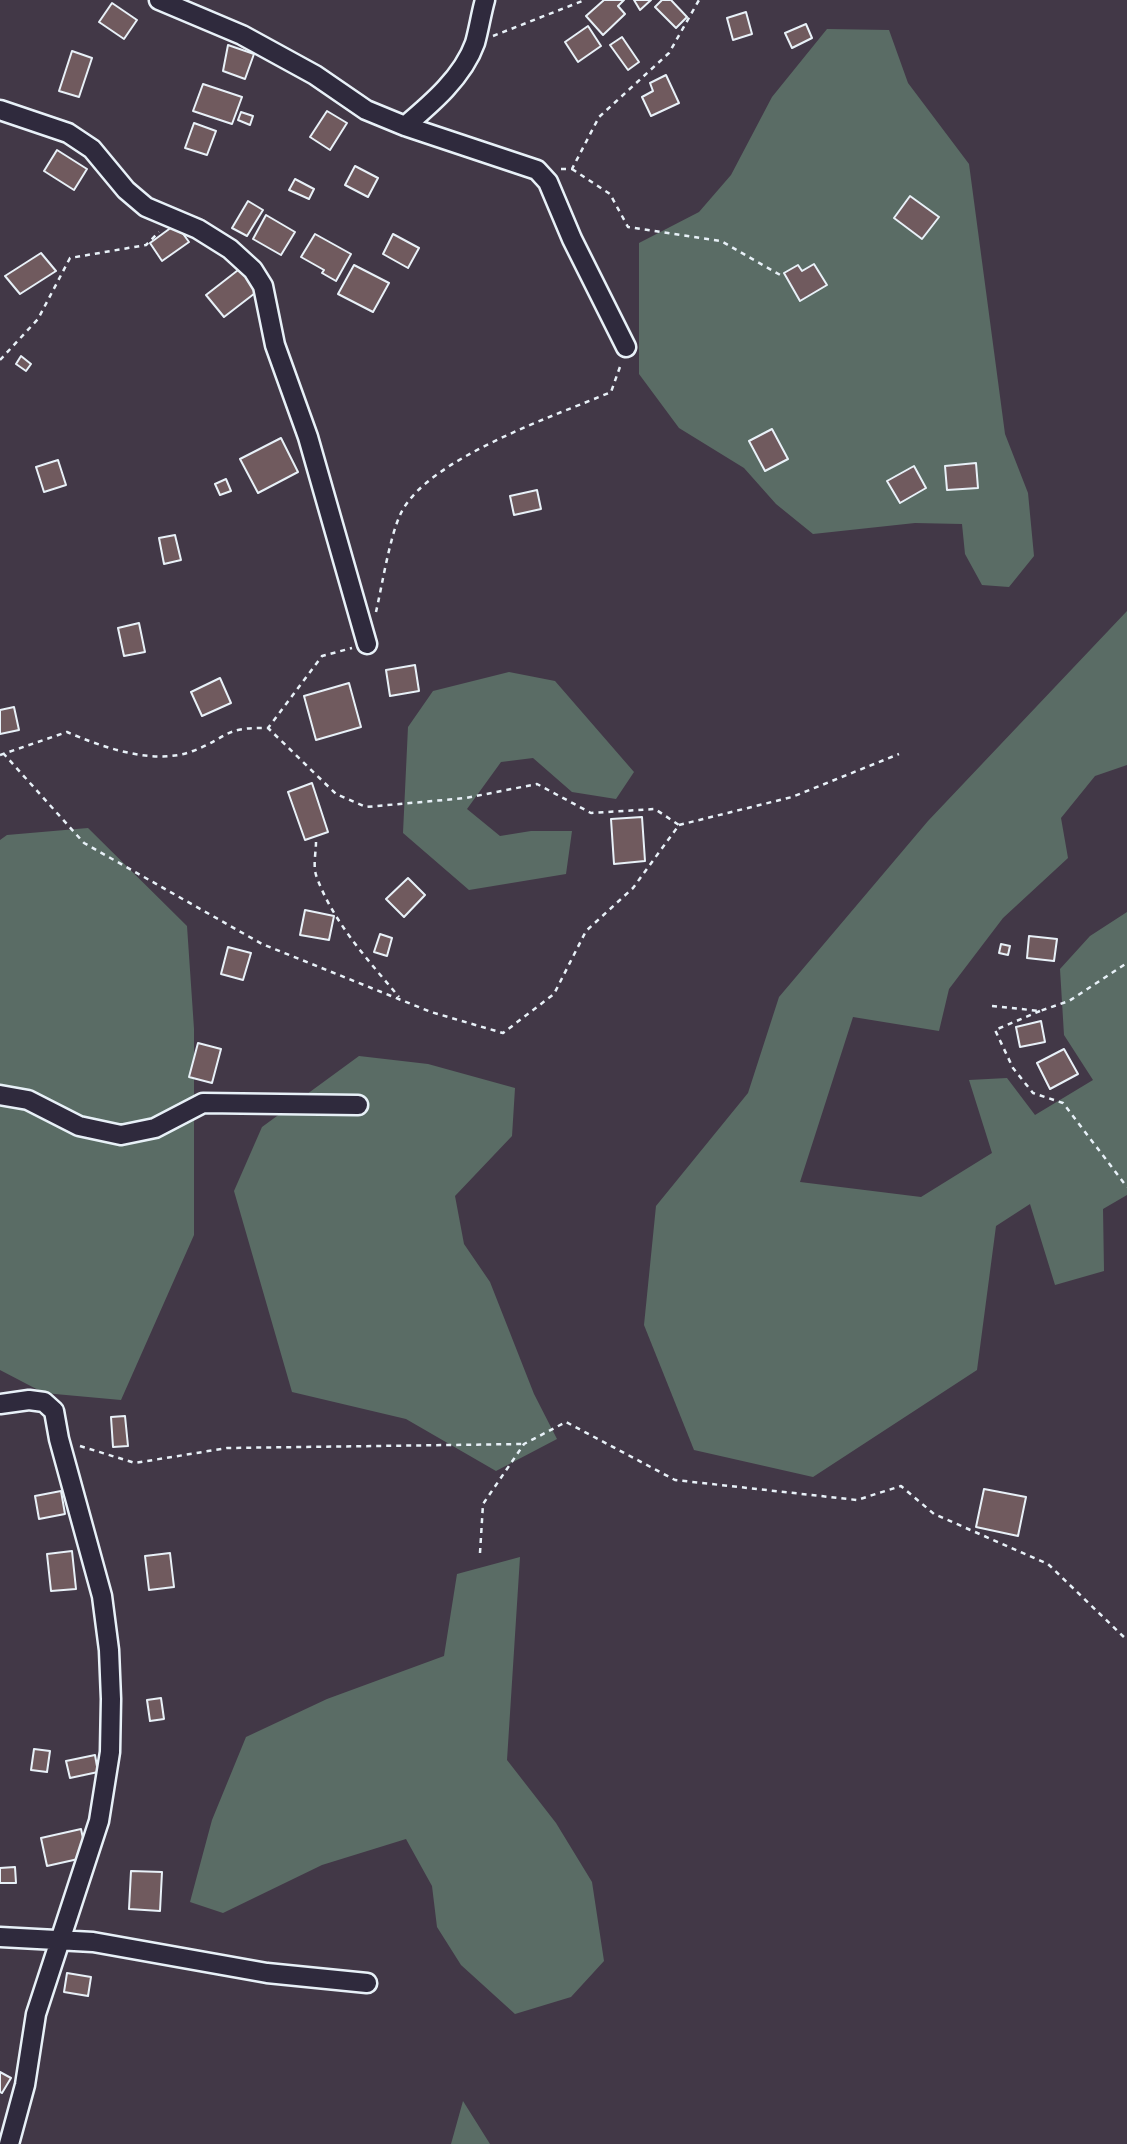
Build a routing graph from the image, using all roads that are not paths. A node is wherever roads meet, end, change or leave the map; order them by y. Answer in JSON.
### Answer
{"nodes":[{"id":1,"x":159,"y":0,"type":"edge"},
{"id":2,"x":485,"y":0,"type":"edge"},
{"id":3,"x":0,"y":110,"type":"edge"},
{"id":4,"x":405,"y":127,"type":"junction"},
{"id":5,"x":626,"y":347,"type":"road end"},
{"id":6,"x":367,"y":644,"type":"road end"},
{"id":7,"x":0,"y":1096,"type":"edge"},
{"id":8,"x":358,"y":1105,"type":"dead end"},
{"id":9,"x":0,"y":1404,"type":"edge"},
{"id":10,"x":0,"y":1937,"type":"edge"},
{"id":11,"x":59,"y":1941,"type":"junction"},
{"id":12,"x":366,"y":1983,"type":"dead end"},
{"id":13,"x":9,"y":2144,"type":"edge"}],
"edges":[{"from":1,"to":4,"type":"street"},
{"from":2,"to":4,"type":"street"},
{"from":3,"to":6,"type":"street"},
{"from":4,"to":5,"type":"street"},
{"from":7,"to":8,"type":"street"},
{"from":9,"to":11,"type":"street"},
{"from":10,"to":11,"type":"street"},
{"from":11,"to":12,"type":"street"},
{"from":11,"to":13,"type":"street"}]}
